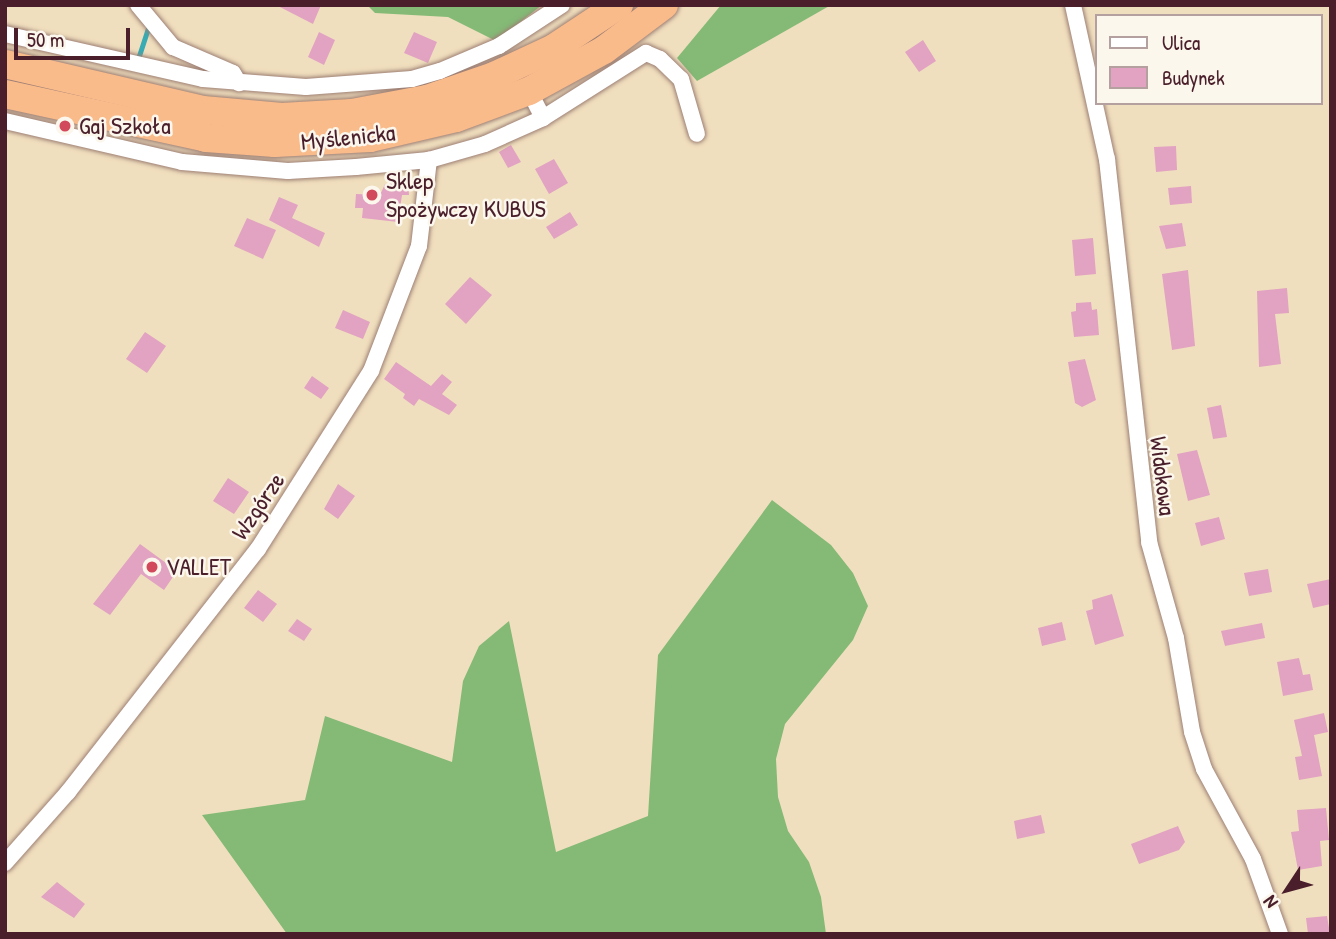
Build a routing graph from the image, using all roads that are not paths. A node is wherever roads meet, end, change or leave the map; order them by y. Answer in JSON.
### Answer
{"nodes":[{"id":1,"x":138,"y":5,"type":"edge"},
{"id":2,"x":562,"y":5,"type":"edge"},
{"id":3,"x":619,"y":5,"type":"edge"},
{"id":4,"x":664,"y":5,"type":"edge"},
{"id":5,"x":1073,"y":5,"type":"edge"},
{"id":6,"x":5,"y":34,"type":"edge"},
{"id":7,"x":5,"y":64,"type":"edge"},
{"id":8,"x":239,"y":83,"type":"junction"},
{"id":9,"x":529,"y":91,"type":"junction"},
{"id":10,"x":5,"y":94,"type":"edge"},
{"id":11,"x":1094,"y":100,"type":"edge"},
{"id":12,"x":1095,"y":105,"type":"edge"},
{"id":13,"x":542,"y":118,"type":"junction"},
{"id":14,"x":5,"y":121,"type":"edge"},
{"id":15,"x":696,"y":134,"type":"dead end"},
{"id":16,"x":349,"y":140,"type":"junction"},
{"id":17,"x":429,"y":160,"type":"junction"},
{"id":18,"x":356,"y":167,"type":"junction"},
{"id":19,"x":5,"y":863,"type":"edge"},
{"id":20,"x":1280,"y":934,"type":"edge"}],
"edges":[{"from":1,"to":8,"type":"street"},
{"from":2,"to":8,"type":"street"},
{"from":3,"to":7,"type":"highway","name":"Myślenicka"},
{"from":4,"to":9,"type":"highway","name":"Myślenicka"},
{"from":5,"to":11,"type":"street","name":"Widokowa"},
{"from":6,"to":8,"type":"street"},
{"from":9,"to":13,"type":"street"},
{"from":9,"to":16,"type":"highway","name":"Myślenicka"},
{"from":10,"to":16,"type":"highway","name":"Myślenicka"},
{"from":12,"to":20,"type":"street","name":"Widokowa"},
{"from":13,"to":15,"type":"street"},
{"from":13,"to":17,"type":"street"},
{"from":14,"to":18,"type":"street"},
{"from":16,"to":18,"type":"street"},
{"from":17,"to":18,"type":"street"},
{"from":17,"to":19,"type":"street","name":"Wzgórze"}]}
